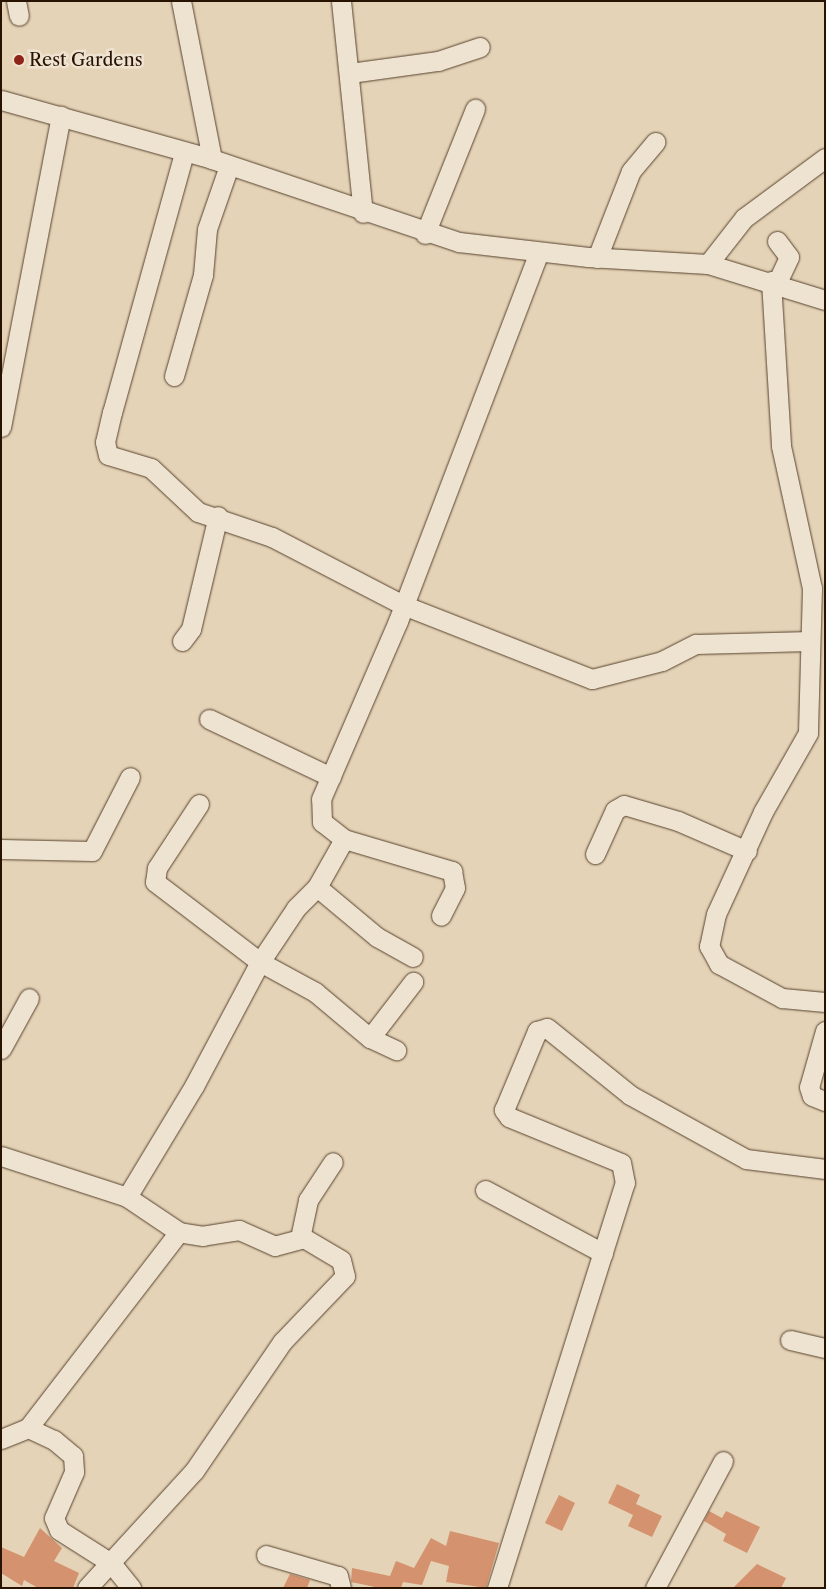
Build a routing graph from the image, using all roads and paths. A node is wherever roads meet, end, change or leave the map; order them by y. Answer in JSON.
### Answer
{"nodes":[{"id":1,"x":181,"y":1,"type":"edge"},
{"id":2,"x":341,"y":1,"type":"edge"},
{"id":3,"x":480,"y":47,"type":"dead end"},
{"id":4,"x":350,"y":73,"type":"junction"},
{"id":5,"x":1,"y":100,"type":"edge"},
{"id":6,"x":476,"y":109,"type":"dead end"},
{"id":7,"x":61,"y":116,"type":"junction"},
{"id":8,"x":655,"y":142,"type":"dead end"},
{"id":9,"x":184,"y":153,"type":"junction"},
{"id":10,"x":825,"y":158,"type":"edge"},
{"id":11,"x":220,"y":163,"type":"junction"},
{"id":12,"x":363,"y":213,"type":"junction"},
{"id":13,"x":425,"y":234,"type":"junction"},
{"id":14,"x":777,"y":241,"type":"dead end"},
{"id":15,"x":540,"y":252,"type":"junction"},
{"id":16,"x":597,"y":258,"type":"junction"},
{"id":17,"x":708,"y":264,"type":"junction"},
{"id":18,"x":774,"y":282,"type":"junction"},
{"id":19,"x":825,"y":300,"type":"edge"},
{"id":20,"x":174,"y":376,"type":"dead end"},
{"id":21,"x":1,"y":427,"type":"edge"},
{"id":22,"x":218,"y":516,"type":"junction"},
{"id":23,"x":818,"y":589,"type":"edge"},
{"id":24,"x":403,"y":606,"type":"junction"},
{"id":25,"x":182,"y":641,"type":"dead end"},
{"id":26,"x":810,"y":641,"type":"junction"},
{"id":27,"x":209,"y":719,"type":"dead end"},
{"id":28,"x":130,"y":777,"type":"dead end"},
{"id":29,"x":331,"y":777,"type":"junction"},
{"id":30,"x":200,"y":804,"type":"dead end"},
{"id":31,"x":344,"y":839,"type":"junction"},
{"id":32,"x":1,"y":849,"type":"edge"},
{"id":33,"x":747,"y":851,"type":"junction"},
{"id":34,"x":595,"y":854,"type":"dead end"},
{"id":35,"x":317,"y":887,"type":"junction"},
{"id":36,"x":441,"y":916,"type":"dead end"},
{"id":37,"x":413,"y":957,"type":"dead end"},
{"id":38,"x":260,"y":962,"type":"junction"},
{"id":39,"x":413,"y":982,"type":"dead end"},
{"id":40,"x":29,"y":998,"type":"dead end"},
{"id":41,"x":825,"y":1002,"type":"edge"},
{"id":42,"x":825,"y":1031,"type":"edge"},
{"id":43,"x":370,"y":1038,"type":"junction"},
{"id":44,"x":1,"y":1050,"type":"edge"},
{"id":45,"x":396,"y":1050,"type":"dead end"},
{"id":46,"x":825,"y":1101,"type":"edge"},
{"id":47,"x":1,"y":1156,"type":"edge"},
{"id":48,"x":333,"y":1162,"type":"dead end"},
{"id":49,"x":825,"y":1169,"type":"edge"},
{"id":50,"x":485,"y":1190,"type":"dead end"},
{"id":51,"x":127,"y":1198,"type":"junction"},
{"id":52,"x":179,"y":1232,"type":"junction"},
{"id":53,"x":300,"y":1238,"type":"junction"},
{"id":54,"x":603,"y":1253,"type":"junction"},
{"id":55,"x":790,"y":1340,"type":"dead end"},
{"id":56,"x":825,"y":1348,"type":"edge"},
{"id":57,"x":28,"y":1428,"type":"junction"},
{"id":58,"x":1,"y":1439,"type":"edge"},
{"id":59,"x":723,"y":1461,"type":"dead end"},
{"id":60,"x":266,"y":1555,"type":"dead end"},
{"id":61,"x":111,"y":1563,"type":"junction"},
{"id":62,"x":87,"y":1588,"type":"edge"},
{"id":63,"x":131,"y":1588,"type":"edge"},
{"id":64,"x":341,"y":1588,"type":"edge"},
{"id":65,"x":497,"y":1588,"type":"edge"},
{"id":66,"x":655,"y":1588,"type":"edge"}],
"edges":[{"from":1,"to":11,"type":"street"},
{"from":2,"to":4,"type":"street"},
{"from":3,"to":4,"type":"street"},
{"from":4,"to":12,"type":"street"},
{"from":5,"to":7,"type":"street"},
{"from":6,"to":13,"type":"street"},
{"from":7,"to":9,"type":"street"},
{"from":7,"to":21,"type":"street"},
{"from":8,"to":16,"type":"street"},
{"from":9,"to":11,"type":"street"},
{"from":9,"to":22,"type":"street"},
{"from":10,"to":17,"type":"street"},
{"from":11,"to":12,"type":"street"},
{"from":11,"to":20,"type":"street"},
{"from":12,"to":13,"type":"street"},
{"from":13,"to":15,"type":"street"},
{"from":14,"to":18,"type":"street"},
{"from":15,"to":16,"type":"street"},
{"from":15,"to":24,"type":"street"},
{"from":16,"to":17,"type":"street"},
{"from":17,"to":18,"type":"street"},
{"from":18,"to":19,"type":"street"},
{"from":18,"to":23,"type":"street"},
{"from":22,"to":24,"type":"street"},
{"from":22,"to":25,"type":"street"},
{"from":23,"to":26,"type":"street"},
{"from":24,"to":26,"type":"street"},
{"from":24,"to":29,"type":"street"},
{"from":26,"to":33,"type":"street"},
{"from":27,"to":29,"type":"street"},
{"from":28,"to":32,"type":"street"},
{"from":29,"to":31,"type":"street"},
{"from":30,"to":38,"type":"street"},
{"from":31,"to":35,"type":"street"},
{"from":31,"to":36,"type":"street"},
{"from":33,"to":34,"type":"street"},
{"from":33,"to":41,"type":"street"},
{"from":35,"to":37,"type":"street"},
{"from":35,"to":38,"type":"street"},
{"from":38,"to":43,"type":"street"},
{"from":38,"to":51,"type":"street"},
{"from":39,"to":43,"type":"street"},
{"from":40,"to":44,"type":"street"},
{"from":42,"to":46,"type":"street"},
{"from":43,"to":45,"type":"street"},
{"from":47,"to":51,"type":"street"},
{"from":48,"to":53,"type":"street"},
{"from":49,"to":54,"type":"street"},
{"from":50,"to":54,"type":"street"},
{"from":51,"to":52,"type":"street"},
{"from":52,"to":53,"type":"street"},
{"from":52,"to":57,"type":"street"},
{"from":53,"to":61,"type":"street"},
{"from":54,"to":65,"type":"street"},
{"from":55,"to":56,"type":"street"},
{"from":57,"to":58,"type":"street"},
{"from":57,"to":61,"type":"street"},
{"from":59,"to":66,"type":"street"},
{"from":60,"to":64,"type":"street"},
{"from":61,"to":62,"type":"street"},
{"from":61,"to":63,"type":"street"}]}
